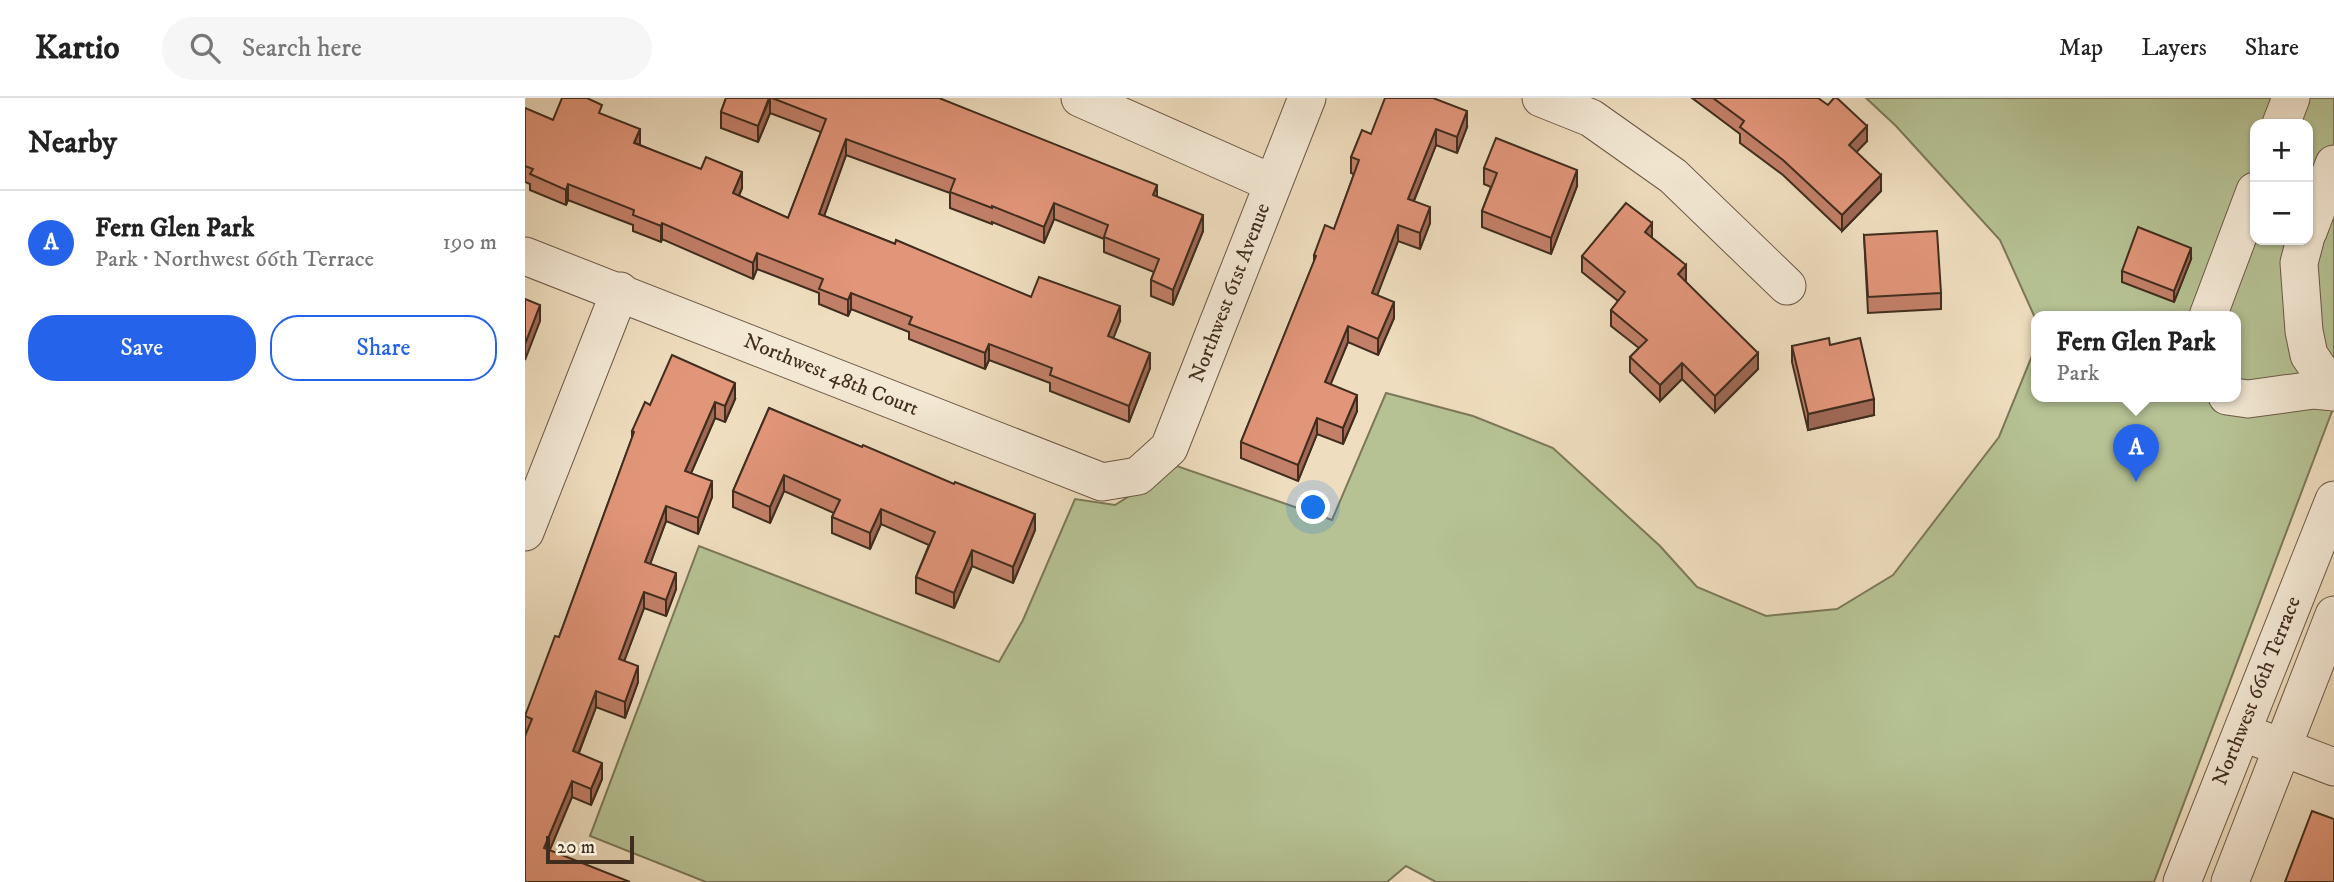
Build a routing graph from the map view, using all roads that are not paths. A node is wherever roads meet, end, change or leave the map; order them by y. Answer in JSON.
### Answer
{"nodes":[{"id":1,"x":1080,"y":98,"type":"edge"},
{"id":2,"x":1307,"y":98,"type":"edge"},
{"id":3,"x":1541,"y":98,"type":"edge"},
{"id":4,"x":2291,"y":98,"type":"edge"},
{"id":5,"x":2283,"y":119,"type":"edge"},
{"id":6,"x":2334,"y":164,"type":"edge"},
{"id":7,"x":1272,"y":183,"type":"junction"},
{"id":8,"x":2250,"y":204,"type":"edge"},
{"id":9,"x":2313,"y":219,"type":"edge"},
{"id":10,"x":2304,"y":245,"type":"edge"},
{"id":11,"x":525,"y":256,"type":"edge"},
{"id":12,"x":1787,"y":286,"type":"dead end"},
{"id":13,"x":619,"y":291,"type":"junction"},
{"id":14,"x":2210,"y":311,"type":"edge"},
{"id":15,"x":2334,"y":383,"type":"edge"},
{"id":16,"x":2334,"y":392,"type":"edge"},
{"id":17,"x":2241,"y":398,"type":"edge"},
{"id":18,"x":1137,"y":476,"type":"joint"},
{"id":19,"x":2334,"y":500,"type":"edge"},
{"id":20,"x":525,"y":532,"type":"edge"},
{"id":21,"x":2334,"y":615,"type":"edge"},
{"id":22,"x":2240,"y":732,"type":"junction"},
{"id":23,"x":2282,"y":748,"type":"junction"},
{"id":24,"x":2334,"y":767,"type":"edge"},
{"id":25,"x":2182,"y":882,"type":"edge"},
{"id":26,"x":2230,"y":882,"type":"edge"}],
"edges":[{"from":1,"to":7,"type":"street"},
{"from":2,"to":7,"type":"street","name":"Northwest 61st Avenue"},
{"from":3,"to":12,"type":"street"},
{"from":4,"to":5,"type":"street"},
{"from":6,"to":9,"type":"street"},
{"from":7,"to":18,"type":"street","name":"Northwest 61st Avenue"},
{"from":8,"to":14,"type":"street"},
{"from":10,"to":15,"type":"street"},
{"from":11,"to":13,"type":"street","name":"Northwest 48th Court"},
{"from":13,"to":18,"type":"street","name":"Northwest 48th Court"},
{"from":13,"to":20,"type":"street"},
{"from":16,"to":17,"type":"street"},
{"from":19,"to":22,"type":"street","name":"Northwest 66th Terrace"},
{"from":21,"to":23,"type":"street","name":"Northwest 66th Terrace"},
{"from":22,"to":23,"type":"street"},
{"from":22,"to":25,"type":"street","name":"Northwest 66th Terrace"},
{"from":23,"to":24,"type":"street"},
{"from":23,"to":26,"type":"street","name":"Northwest 66th Terrace"}]}
